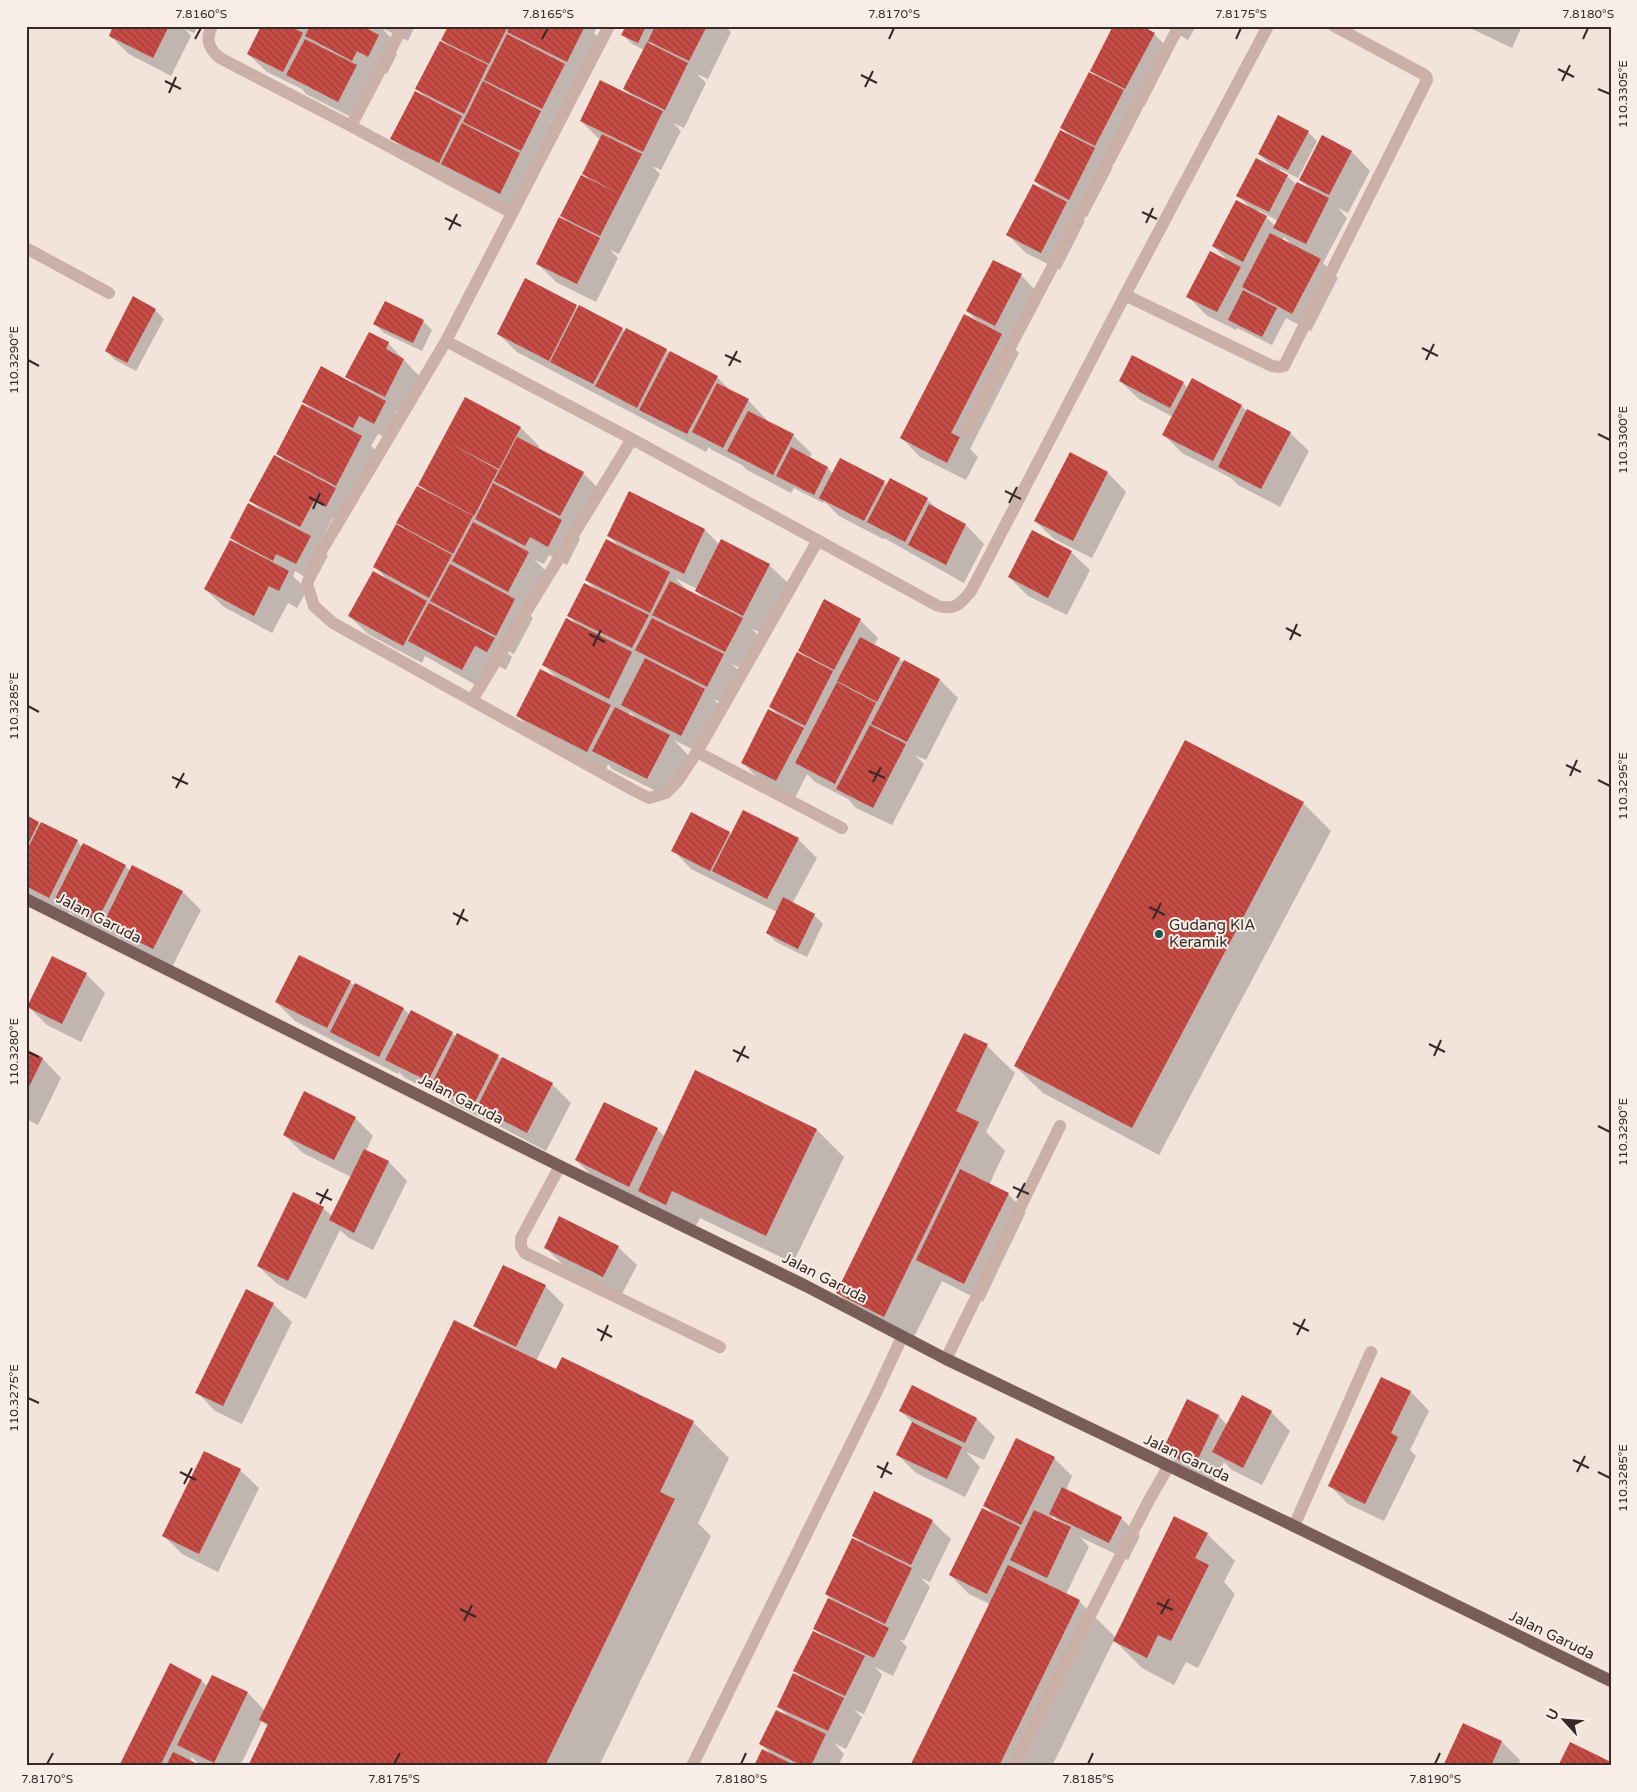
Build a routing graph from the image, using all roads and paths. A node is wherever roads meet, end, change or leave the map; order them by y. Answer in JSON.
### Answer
{"nodes":[{"id":1,"x":212,"y":26,"type":"edge"},
{"id":2,"x":403,"y":26,"type":"edge"},
{"id":3,"x":609,"y":26,"type":"edge"},
{"id":4,"x":1179,"y":26,"type":"edge"},
{"id":5,"x":1268,"y":26,"type":"edge"},
{"id":6,"x":1334,"y":26,"type":"edge"},
{"id":7,"x":351,"y":126,"type":"junction"},
{"id":8,"x":512,"y":213,"type":"junction"},
{"id":9,"x":26,"y":248,"type":"edge"},
{"id":10,"x":109,"y":293,"type":"dead end"},
{"id":11,"x":1125,"y":295,"type":"junction"},
{"id":12,"x":446,"y":341,"type":"junction"},
{"id":13,"x":966,"y":431,"type":"dead end"},
{"id":14,"x":632,"y":439,"type":"junction"},
{"id":15,"x":818,"y":540,"type":"junction"},
{"id":16,"x":472,"y":700,"type":"junction"},
{"id":17,"x":697,"y":752,"type":"junction"},
{"id":18,"x":842,"y":828,"type":"dead end"},
{"id":19,"x":26,"y":899,"type":"edge"},
{"id":20,"x":1060,"y":1126,"type":"dead end"},
{"id":21,"x":560,"y":1166,"type":"junction"},
{"id":22,"x":902,"y":1337,"type":"junction"},
{"id":23,"x":720,"y":1347,"type":"dead end"},
{"id":24,"x":1371,"y":1352,"type":"dead end"},
{"id":25,"x":946,"y":1359,"type":"junction"},
{"id":26,"x":1168,"y":1467,"type":"junction"},
{"id":27,"x":1294,"y":1526,"type":"junction"},
{"id":28,"x":1611,"y":1682,"type":"edge"},
{"id":29,"x":692,"y":1766,"type":"edge"},
{"id":30,"x":1013,"y":1766,"type":"edge"}],
"edges":[{"from":1,"to":7,"type":"street"},
{"from":2,"to":7,"type":"street"},
{"from":3,"to":8,"type":"street"},
{"from":4,"to":13,"type":"street"},
{"from":5,"to":11,"type":"street"},
{"from":6,"to":11,"type":"street"},
{"from":7,"to":8,"type":"street"},
{"from":8,"to":12,"type":"street"},
{"from":9,"to":10,"type":"street"},
{"from":11,"to":15,"type":"street"},
{"from":12,"to":14,"type":"street"},
{"from":12,"to":16,"type":"street"},
{"from":14,"to":15,"type":"street"},
{"from":14,"to":16,"type":"street"},
{"from":15,"to":17,"type":"street"},
{"from":16,"to":17,"type":"street"},
{"from":17,"to":18,"type":"street"},
{"from":19,"to":21,"type":"main road","name":"Jalan Garuda"},
{"from":20,"to":25,"type":"street"},
{"from":21,"to":22,"type":"main road","name":"Jalan Garuda"},
{"from":21,"to":23,"type":"street"},
{"from":22,"to":25,"type":"main road","name":"Jalan Garuda"},
{"from":22,"to":29,"type":"street"},
{"from":24,"to":27,"type":"street"},
{"from":25,"to":26,"type":"main road","name":"Jalan Garuda"},
{"from":26,"to":27,"type":"main road","name":"Jalan Garuda"},
{"from":26,"to":30,"type":"street"},
{"from":27,"to":28,"type":"main road","name":"Jalan Garuda"}]}
